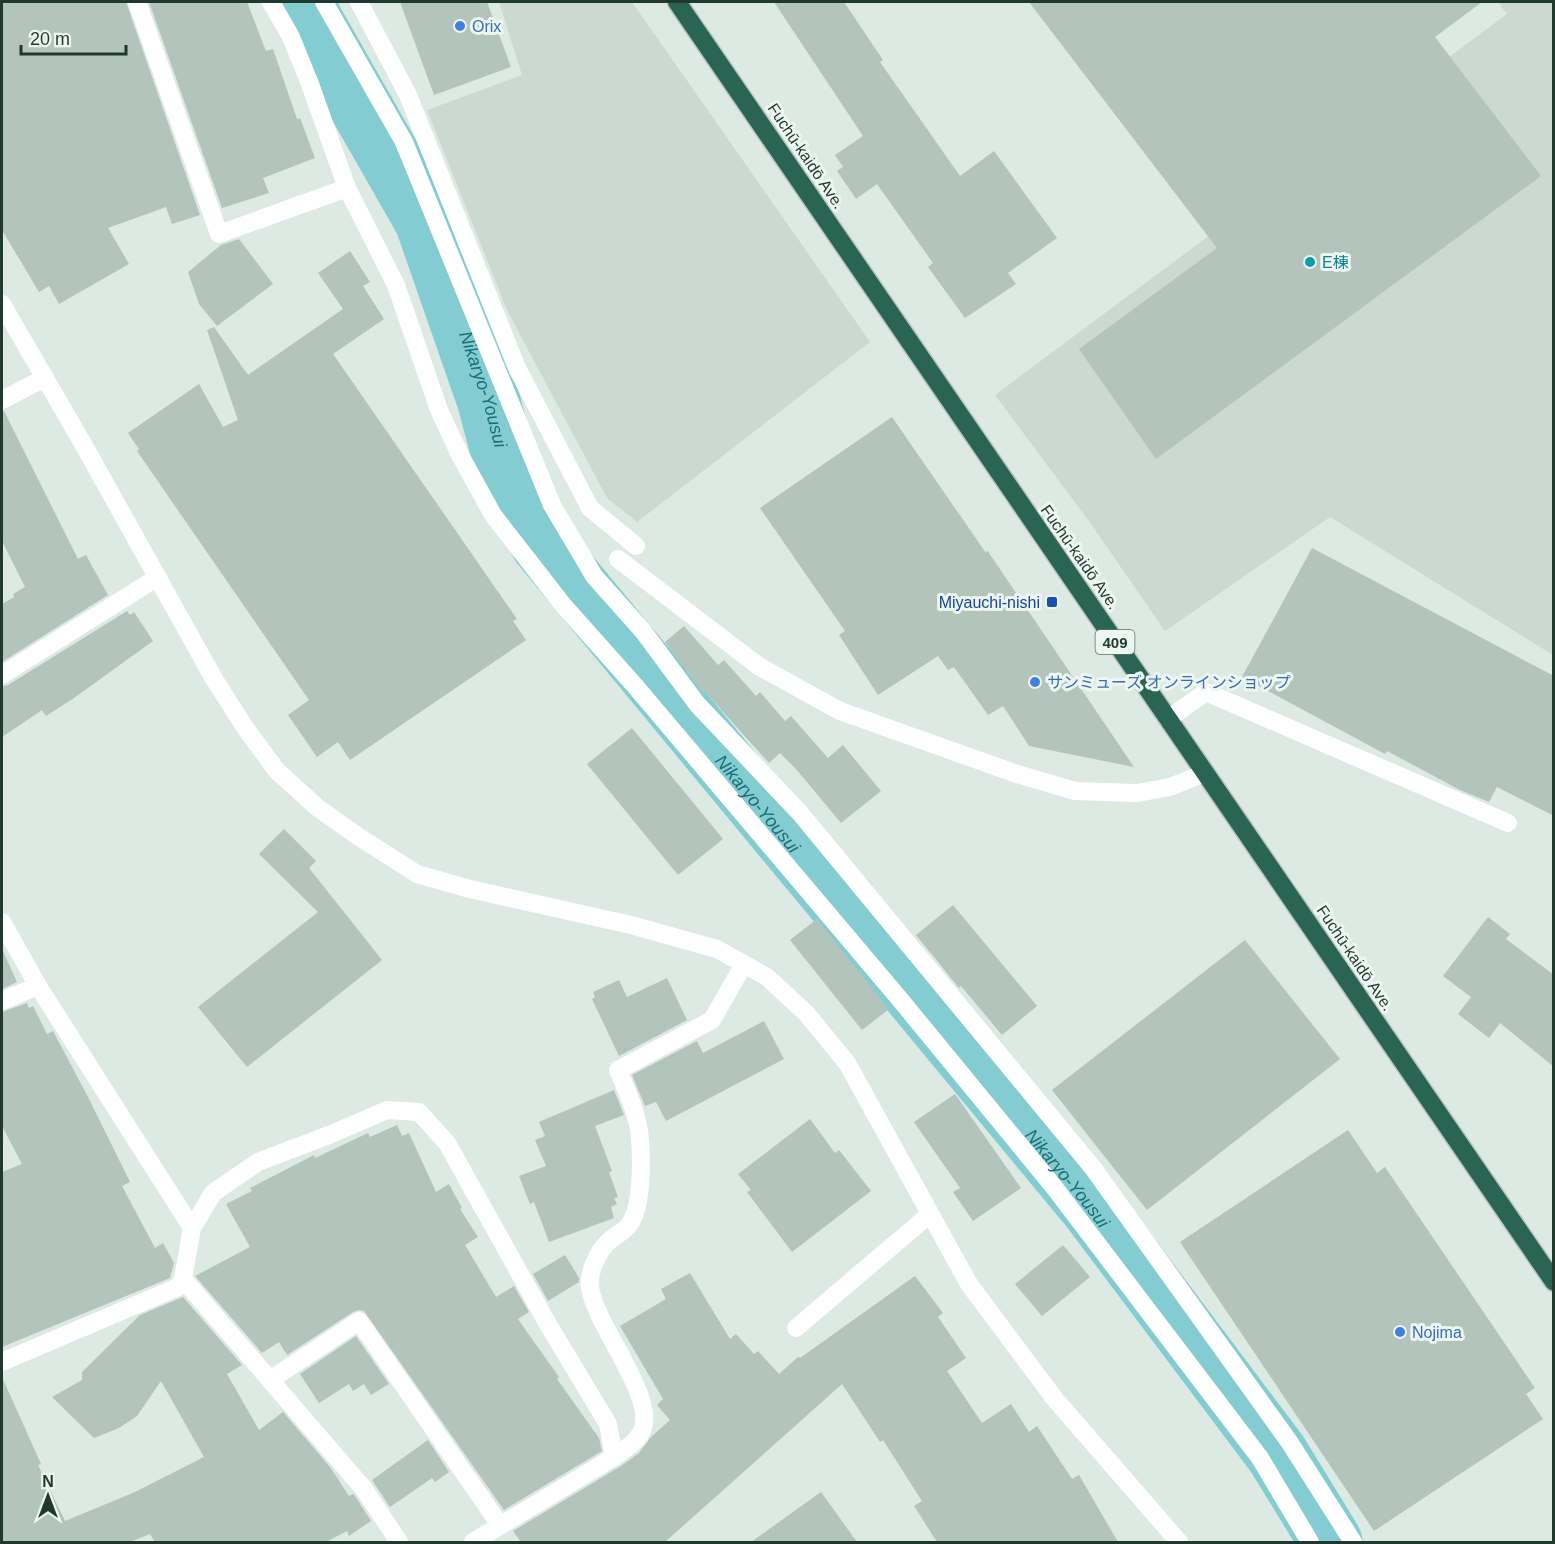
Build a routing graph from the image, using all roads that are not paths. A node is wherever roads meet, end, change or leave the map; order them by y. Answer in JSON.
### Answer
{"nodes":[{"id":1,"x":136,"y":2,"type":"edge"},
{"id":2,"x":271,"y":2,"type":"edge"},
{"id":3,"x":324,"y":2,"type":"edge"},
{"id":4,"x":359,"y":2,"type":"edge"},
{"id":5,"x":677,"y":2,"type":"edge"},
{"id":6,"x":347,"y":188,"type":"junction"},
{"id":7,"x":2,"y":308,"type":"edge"},
{"id":8,"x":45,"y":378,"type":"junction"},
{"id":9,"x":2,"y":400,"type":"edge"},
{"id":10,"x":636,"y":546,"type":"dead end"},
{"id":11,"x":618,"y":559,"type":"dead end"},
{"id":12,"x":158,"y":577,"type":"junction"},
{"id":13,"x":2,"y":675,"type":"edge"},
{"id":14,"x":1168,"y":719,"type":"junction"},
{"id":15,"x":1205,"y":773,"type":"junction"},
{"id":16,"x":1508,"y":823,"type":"dead end"},
{"id":17,"x":2,"y":922,"type":"edge"},
{"id":18,"x":744,"y":964,"type":"junction"},
{"id":19,"x":38,"y":986,"type":"junction"},
{"id":20,"x":2,"y":1001,"type":"edge"},
{"id":21,"x":930,"y":1214,"type":"junction"},
{"id":22,"x":192,"y":1228,"type":"junction"},
{"id":23,"x":183,"y":1279,"type":"junction"},
{"id":24,"x":1554,"y":1282,"type":"edge"},
{"id":25,"x":796,"y":1328,"type":"dead end"},
{"id":26,"x":2,"y":1362,"type":"edge"},
{"id":27,"x":270,"y":1380,"type":"junction"},
{"id":28,"x":614,"y":1456,"type":"junction"},
{"id":29,"x":500,"y":1526,"type":"junction"},
{"id":30,"x":1170,"y":1540,"type":"edge"},
{"id":31,"x":399,"y":1542,"type":"edge"},
{"id":32,"x":473,"y":1542,"type":"edge"},
{"id":33,"x":1310,"y":1542,"type":"edge"},
{"id":34,"x":1353,"y":1542,"type":"edge"}],
"edges":[{"from":1,"to":6,"type":"street"},
{"from":2,"to":6,"type":"street"},
{"from":3,"to":34,"type":"street"},
{"from":4,"to":10,"type":"street"},
{"from":5,"to":14,"type":"highway","name":"Fuchū-kaidō Ave.","number":"409"},
{"from":6,"to":33,"type":"street"},
{"from":7,"to":8,"type":"street"},
{"from":8,"to":9,"type":"street"},
{"from":8,"to":12,"type":"street"},
{"from":11,"to":15,"type":"street"},
{"from":12,"to":13,"type":"street"},
{"from":12,"to":18,"type":"street"},
{"from":14,"to":15,"type":"highway","name":"Fuchū-kaidō Ave.","number":"409"},
{"from":14,"to":16,"type":"street"},
{"from":15,"to":24,"type":"highway","name":"Fuchū-kaidō Ave.","number":"409"},
{"from":17,"to":19,"type":"street"},
{"from":18,"to":21,"type":"street"},
{"from":18,"to":28,"type":"street"},
{"from":19,"to":20,"type":"street"},
{"from":19,"to":22,"type":"street"},
{"from":21,"to":25,"type":"street"},
{"from":21,"to":30,"type":"street"},
{"from":22,"to":23,"type":"street"},
{"from":22,"to":28,"type":"street"},
{"from":23,"to":26,"type":"street"},
{"from":23,"to":27,"type":"street"},
{"from":27,"to":29,"type":"street"},
{"from":27,"to":31,"type":"street"},
{"from":28,"to":29,"type":"street"},
{"from":29,"to":32,"type":"street"}]}
